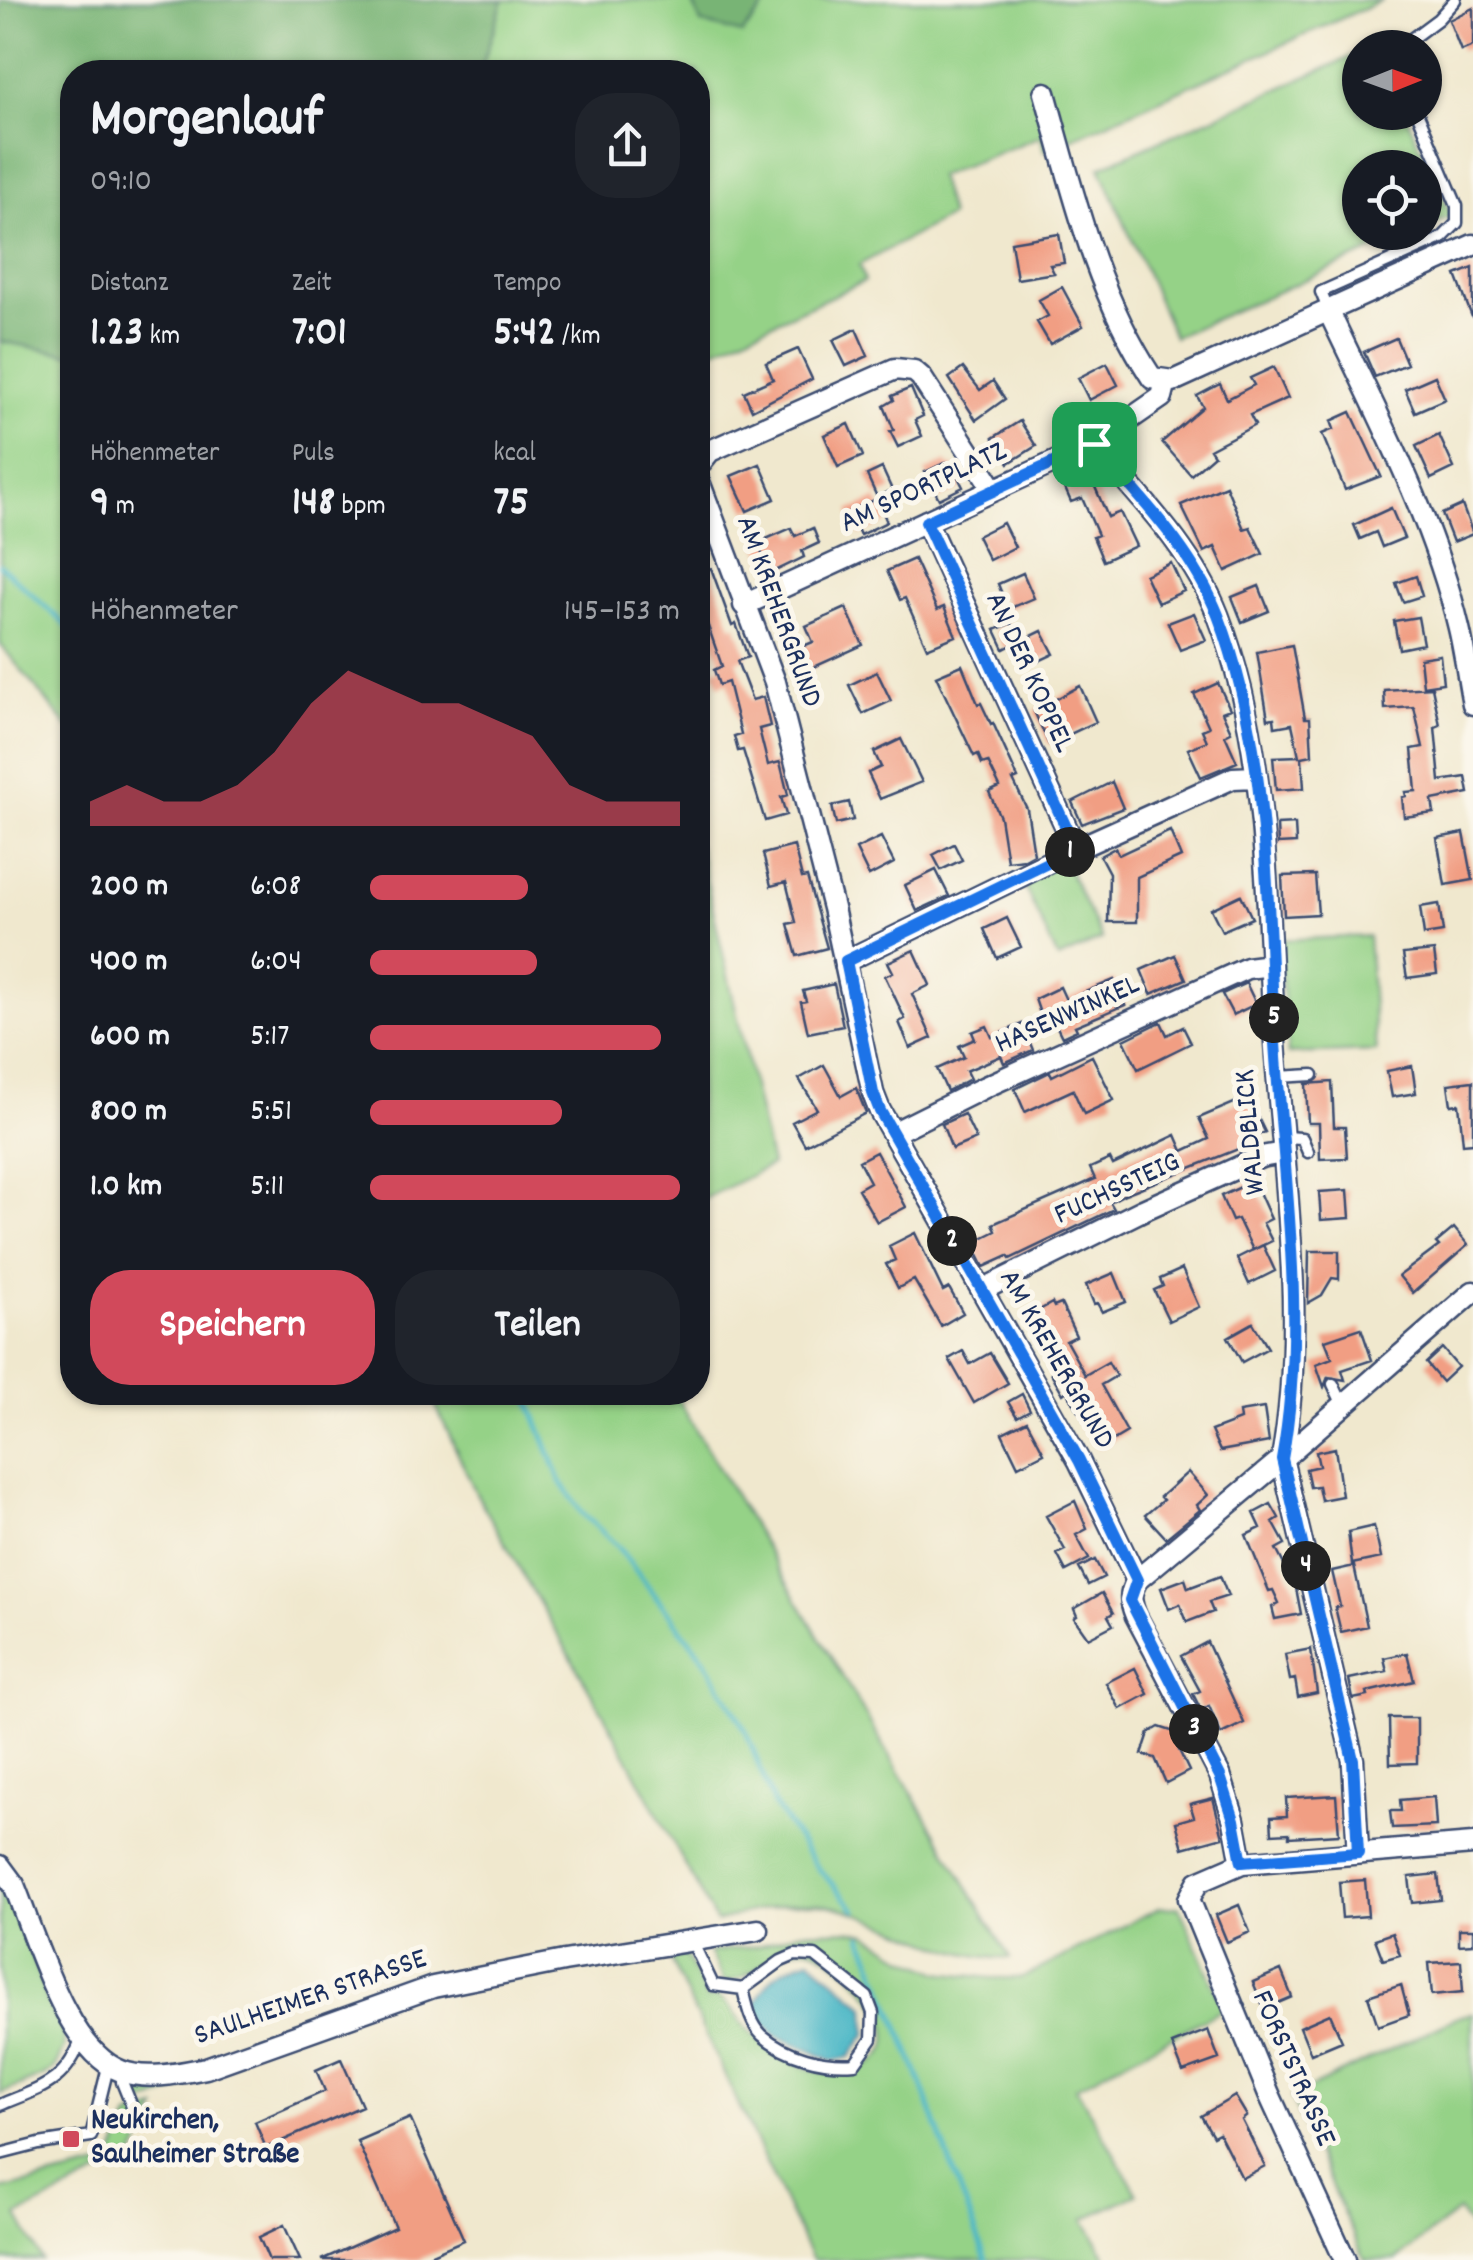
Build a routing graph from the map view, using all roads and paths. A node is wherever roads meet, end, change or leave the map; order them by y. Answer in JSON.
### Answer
{"nodes":[{"id":1,"x":1455,"y":0,"type":"edge"},
{"id":2,"x":1424,"y":30,"type":"edge"},
{"id":3,"x":1045,"y":93,"type":"dead end"},
{"id":4,"x":1425,"y":130,"type":"edge"},
{"id":5,"x":1473,"y":245,"type":"edge"},
{"id":6,"x":1329,"y":312,"type":"junction"},
{"id":7,"x":1166,"y":380,"type":"junction"},
{"id":8,"x":1094,"y":444,"type":"junction"},
{"id":9,"x":710,"y":451,"type":"edge"},
{"id":10,"x":994,"y":490,"type":"junction"},
{"id":11,"x":710,"y":512,"type":"edge"},
{"id":12,"x":926,"y":522,"type":"junction"},
{"id":13,"x":744,"y":605,"type":"junction"},
{"id":14,"x":1473,"y":704,"type":"edge"},
{"id":15,"x":1256,"y":776,"type":"junction"},
{"id":16,"x":1076,"y":849,"type":"junction"},
{"id":17,"x":846,"y":961,"type":"junction"},
{"id":18,"x":1271,"y":965,"type":"junction"},
{"id":19,"x":1313,"y":1076,"type":"dead end"},
{"id":20,"x":1278,"y":1077,"type":"junction"},
{"id":21,"x":893,"y":1133,"type":"junction"},
{"id":22,"x":1282,"y":1145,"type":"junction"},
{"id":23,"x":1308,"y":1152,"type":"dead end"},
{"id":24,"x":982,"y":1290,"type":"junction"},
{"id":25,"x":1473,"y":1292,"type":"edge"},
{"id":26,"x":1333,"y":1384,"type":"dead end"},
{"id":27,"x":1344,"y":1405,"type":"junction"},
{"id":28,"x":1282,"y":1459,"type":"junction"},
{"id":29,"x":1137,"y":1580,"type":"junction"},
{"id":30,"x":1473,"y":1844,"type":"edge"},
{"id":31,"x":1358,"y":1853,"type":"junction"},
{"id":32,"x":1242,"y":1862,"type":"junction"},
{"id":33,"x":0,"y":1866,"type":"edge"},
{"id":34,"x":758,"y":1930,"type":"dead end"},
{"id":35,"x":692,"y":1940,"type":"junction"},
{"id":36,"x":743,"y":1990,"type":"junction"},
{"id":37,"x":82,"y":2037,"type":"junction"},
{"id":38,"x":115,"y":2067,"type":"junction"},
{"id":39,"x":0,"y":2106,"type":"edge"},
{"id":40,"x":135,"y":2114,"type":"dead end"},
{"id":41,"x":0,"y":2154,"type":"edge"},
{"id":42,"x":1345,"y":2260,"type":"edge"}],
"edges":[{"from":1,"to":2,"type":"lane"},
{"from":3,"to":7,"type":"street"},
{"from":4,"to":6,"type":"lane"},
{"from":5,"to":6,"type":"street","name":"AM SPORTPLATZ"},
{"from":6,"to":7,"type":"street","name":"AM SPORTPLATZ"},
{"from":6,"to":14,"type":"street"},
{"from":7,"to":8,"type":"street","name":"AM SPORTPLATZ"},
{"from":8,"to":10,"type":"street","name":"AM SPORTPLATZ"},
{"from":8,"to":15,"type":"street","name":"WALDBLICK"},
{"from":9,"to":10,"type":"street"},
{"from":10,"to":12,"type":"street","name":"AM SPORTPLATZ"},
{"from":11,"to":13,"type":"street","name":"AM KREHERGRUND"},
{"from":12,"to":13,"type":"street","name":"AM SPORTPLATZ"},
{"from":12,"to":16,"type":"street","name":"AN DER KOPPEL"},
{"from":13,"to":17,"type":"street","name":"AM KREHERGRUND"},
{"from":15,"to":16,"type":"street"},
{"from":15,"to":18,"type":"street","name":"WALDBLICK"},
{"from":16,"to":17,"type":"street"},
{"from":17,"to":21,"type":"street","name":"AM KREHERGRUND"},
{"from":18,"to":20,"type":"street","name":"WALDBLICK"},
{"from":18,"to":21,"type":"street","name":"HASENWINKEL"},
{"from":19,"to":20,"type":"lane"},
{"from":20,"to":22,"type":"street","name":"WALDBLICK"},
{"from":21,"to":24,"type":"street","name":"AM KREHERGRUND"},
{"from":22,"to":23,"type":"lane"},
{"from":22,"to":24,"type":"street","name":"FUCHSSTEIG"},
{"from":22,"to":28,"type":"street","name":"WALDBLICK"},
{"from":24,"to":29,"type":"street","name":"AM KREHERGRUND"},
{"from":25,"to":27,"type":"street"},
{"from":26,"to":27,"type":"lane"},
{"from":27,"to":28,"type":"street"},
{"from":28,"to":29,"type":"street"},
{"from":28,"to":31,"type":"street","name":"WALDBLICK"},
{"from":29,"to":32,"type":"street","name":"AM KREHERGRUND"},
{"from":30,"to":31,"type":"street"},
{"from":31,"to":32,"type":"street"},
{"from":32,"to":42,"type":"street","name":"FORSTSTRASSE"},
{"from":33,"to":37,"type":"street"},
{"from":34,"to":35,"type":"street","name":"SAULHEIMER STRASSE"},
{"from":35,"to":36,"type":"lane"},
{"from":35,"to":38,"type":"street","name":"SAULHEIMER STRASSE"},
{"from":36,"to":36,"type":"lane"},
{"from":37,"to":38,"type":"street"},
{"from":37,"to":39,"type":"lane"},
{"from":38,"to":40,"type":"lane"},
{"from":38,"to":41,"type":"lane"}]}
